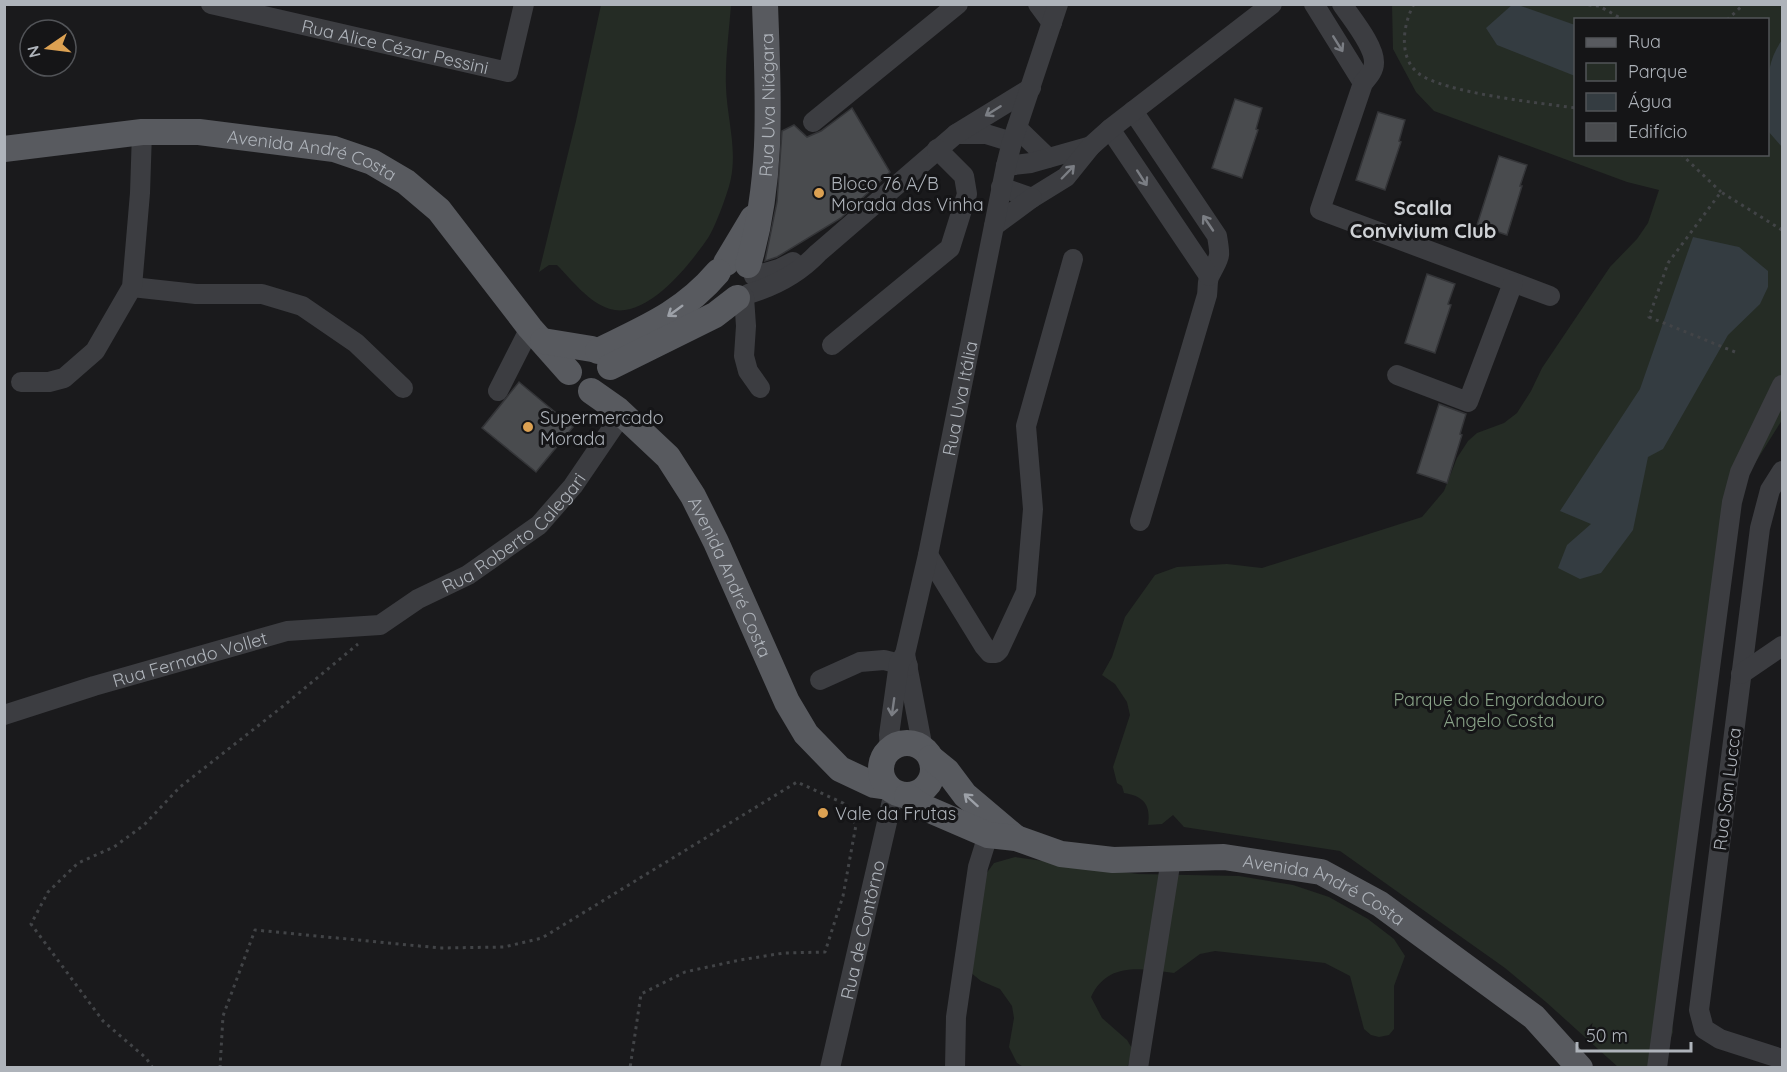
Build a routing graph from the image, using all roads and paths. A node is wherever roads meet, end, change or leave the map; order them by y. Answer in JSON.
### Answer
{"nodes":[{"id":1,"x":211,"y":4,"type":"edge"},
{"id":2,"x":524,"y":4,"type":"edge"},
{"id":3,"x":765,"y":4,"type":"edge"},
{"id":4,"x":958,"y":4,"type":"edge"},
{"id":5,"x":1038,"y":4,"type":"edge"},
{"id":6,"x":1272,"y":4,"type":"edge"},
{"id":7,"x":1314,"y":4,"type":"edge"},
{"id":8,"x":1342,"y":4,"type":"edge"},
{"id":9,"x":1414,"y":4,"type":"edge"},
{"id":10,"x":1581,"y":4,"type":"edge"},
{"id":11,"x":1744,"y":4,"type":"edge"},
{"id":12,"x":1055,"y":14,"type":"edge"},
{"id":13,"x":1620,"y":18,"type":"edge"},
{"id":14,"x":1729,"y":18,"type":"edge"},
{"id":15,"x":1363,"y":83,"type":"junction"},
{"id":16,"x":1031,"y":88,"type":"junction"},
{"id":17,"x":1574,"y":108,"type":"edge"},
{"id":18,"x":1132,"y":111,"type":"junction"},
{"id":19,"x":813,"y":122,"type":"dead end"},
{"id":20,"x":1110,"y":129,"type":"junction"},
{"id":21,"x":141,"y":132,"type":"junction"},
{"id":22,"x":956,"y":134,"type":"junction"},
{"id":23,"x":1014,"y":135,"type":"junction"},
{"id":24,"x":1091,"y":146,"type":"junction"},
{"id":25,"x":4,"y":149,"type":"edge"},
{"id":26,"x":937,"y":149,"type":"junction"},
{"id":27,"x":1683,"y":156,"type":"edge"},
{"id":28,"x":1687,"y":156,"type":"edge"},
{"id":29,"x":1048,"y":158,"type":"junction"},
{"id":30,"x":1686,"y":160,"type":"junction"},
{"id":31,"x":1006,"y":166,"type":"junction"},
{"id":32,"x":1001,"y":188,"type":"junction"},
{"id":33,"x":1721,"y":192,"type":"junction"},
{"id":34,"x":1032,"y":198,"type":"junction"},
{"id":35,"x":994,"y":226,"type":"junction"},
{"id":36,"x":1782,"y":230,"type":"edge"},
{"id":37,"x":1073,"y":260,"type":"dead end"},
{"id":38,"x":1209,"y":276,"type":"junction"},
{"id":39,"x":739,"y":281,"type":"junction"},
{"id":40,"x":1513,"y":283,"type":"junction"},
{"id":41,"x":132,"y":287,"type":"junction"},
{"id":42,"x":1550,"y":296,"type":"dead end"},
{"id":43,"x":536,"y":334,"type":"junction"},
{"id":44,"x":832,"y":345,"type":"dead end"},
{"id":45,"x":1735,"y":352,"type":"dead end"},
{"id":46,"x":600,"y":368,"type":"junction"},
{"id":47,"x":569,"y":372,"type":"joint"},
{"id":48,"x":1397,"y":375,"type":"dead end"},
{"id":49,"x":21,"y":382,"type":"dead end"},
{"id":50,"x":1782,"y":385,"type":"edge"},
{"id":51,"x":403,"y":388,"type":"dead end"},
{"id":52,"x":760,"y":388,"type":"dead end"},
{"id":53,"x":498,"y":391,"type":"dead end"},
{"id":54,"x":620,"y":412,"type":"junction"},
{"id":55,"x":1782,"y":471,"type":"edge"},
{"id":56,"x":1140,"y":520,"type":"dead end"},
{"id":57,"x":928,"y":555,"type":"junction"},
{"id":58,"x":380,"y":625,"type":"junction"},
{"id":59,"x":1782,"y":646,"type":"edge"},
{"id":60,"x":904,"y":661,"type":"junction"},
{"id":61,"x":1741,"y":674,"type":"junction"},
{"id":62,"x":820,"y":680,"type":"dead end"},
{"id":63,"x":4,"y":716,"type":"edge"},
{"id":64,"x":888,"y":753,"type":"junction"},
{"id":65,"x":927,"y":753,"type":"junction"},
{"id":66,"x":827,"y":756,"type":"junction"},
{"id":67,"x":896,"y":791,"type":"junction"},
{"id":68,"x":988,"y":835,"type":"junction"},
{"id":69,"x":1016,"y":838,"type":"junction"},
{"id":70,"x":1171,"y":858,"type":"junction"},
{"id":71,"x":1782,"y":1059,"type":"edge"},
{"id":72,"x":153,"y":1068,"type":"edge"},
{"id":73,"x":220,"y":1068,"type":"edge"},
{"id":74,"x":630,"y":1068,"type":"edge"},
{"id":75,"x":830,"y":1068,"type":"edge"},
{"id":76,"x":955,"y":1068,"type":"edge"},
{"id":77,"x":1138,"y":1068,"type":"edge"},
{"id":78,"x":1580,"y":1068,"type":"edge"},
{"id":79,"x":1658,"y":1068,"type":"edge"}],
"edges":[{"from":1,"to":2,"type":"street","name":"Rua Alice Cézar Pessini"},
{"from":3,"to":39,"type":"main road","name":"Rua Uva Niágara"},
{"from":4,"to":19,"type":"street"},
{"from":5,"to":12,"type":"street"},
{"from":6,"to":18,"type":"street"},
{"from":7,"to":15,"type":"street","one_way":true},
{"from":8,"to":15,"type":"street"},
{"from":9,"to":17,"type":"path"},
{"from":10,"to":13,"type":"path"},
{"from":11,"to":14,"type":"path"},
{"from":12,"to":16,"type":"street","name":"Rua Uva Itália"},
{"from":15,"to":40,"type":"street"},
{"from":16,"to":22,"type":"street","one_way":true},
{"from":16,"to":23,"type":"street","name":"Rua Uva Itália"},
{"from":18,"to":20,"type":"street"},
{"from":38,"to":18,"type":"street","one_way":true},
{"from":20,"to":24,"type":"street"},
{"from":20,"to":38,"type":"street","one_way":true},
{"from":21,"to":25,"type":"main road","name":"Avenida André Costa"},
{"from":21,"to":41,"type":"street"},
{"from":21,"to":43,"type":"main road","name":"Avenida André Costa"},
{"from":22,"to":23,"type":"street"},
{"from":22,"to":26,"type":"street"},
{"from":23,"to":29,"type":"street"},
{"from":23,"to":31,"type":"street","name":"Rua Uva Itália"},
{"from":24,"to":29,"type":"street"},
{"from":34,"to":24,"type":"street","one_way":true},
{"from":26,"to":39,"type":"street"},
{"from":26,"to":44,"type":"street"},
{"from":27,"to":30,"type":"path"},
{"from":28,"to":30,"type":"path"},
{"from":29,"to":31,"type":"street"},
{"from":30,"to":33,"type":"path"},
{"from":31,"to":32,"type":"street","name":"Rua Uva Itália"},
{"from":32,"to":34,"type":"street"},
{"from":32,"to":35,"type":"street","name":"Rua Uva Itália"},
{"from":33,"to":36,"type":"path"},
{"from":33,"to":45,"type":"path"},
{"from":34,"to":35,"type":"street"},
{"from":35,"to":57,"type":"street","name":"Rua Uva Itália"},
{"from":37,"to":57,"type":"street"},
{"from":38,"to":56,"type":"street"},
{"from":39,"to":46,"type":"main road","name":"Rua Uva Niágara"},
{"from":39,"to":52,"type":"street"},
{"from":40,"to":42,"type":"street"},
{"from":40,"to":48,"type":"street"},
{"from":41,"to":49,"type":"street"},
{"from":41,"to":51,"type":"street"},
{"from":43,"to":46,"type":"main road"},
{"from":43,"to":47,"type":"main road","name":"Avenida André Costa"},
{"from":43,"to":53,"type":"street"},
{"from":46,"to":47,"type":"main road","name":"Rua Uva Niágara"},
{"from":46,"to":54,"type":"main road","name":"Avenida André Costa"},
{"from":50,"to":79,"type":"street"},
{"from":54,"to":58,"type":"street","name":"Rua Roberto Calegari"},
{"from":54,"to":66,"type":"main road","name":"Avenida André Costa"},
{"from":55,"to":61,"type":"street","name":"Rua San Lucca"},
{"from":57,"to":60,"type":"street","name":"Rua Uva Itália"},
{"from":58,"to":63,"type":"street","name":"Rua Fernado Vollet"},
{"from":58,"to":72,"type":"path"},
{"from":59,"to":61,"type":"street"},
{"from":60,"to":62,"type":"street"},
{"from":60,"to":64,"type":"street","name":"Rua Uva Itália","one_way":true},
{"from":60,"to":65,"type":"street","name":"Rua Uva Itália"},
{"from":61,"to":71,"type":"street","name":"Rua San Lucca"},
{"from":64,"to":65,"type":"main road"},
{"from":64,"to":66,"type":"main road"},
{"from":64,"to":67,"type":"main road"},
{"from":65,"to":67,"type":"main road"},
{"from":69,"to":65,"type":"main road","name":"Avenida André Costa","one_way":true},
{"from":66,"to":67,"type":"main road","name":"Avenida André Costa"},
{"from":67,"to":68,"type":"main road","name":"Avenida André Costa"},
{"from":67,"to":75,"type":"street","name":"Rua de Contôrno"},
{"from":68,"to":69,"type":"main road","name":"Avenida André Costa"},
{"from":68,"to":76,"type":"street"},
{"from":69,"to":70,"type":"main road","name":"Avenida André Costa"},
{"from":70,"to":77,"type":"street"},
{"from":70,"to":78,"type":"main road","name":"Avenida André Costa"},
{"from":73,"to":74,"type":"path"}]}
